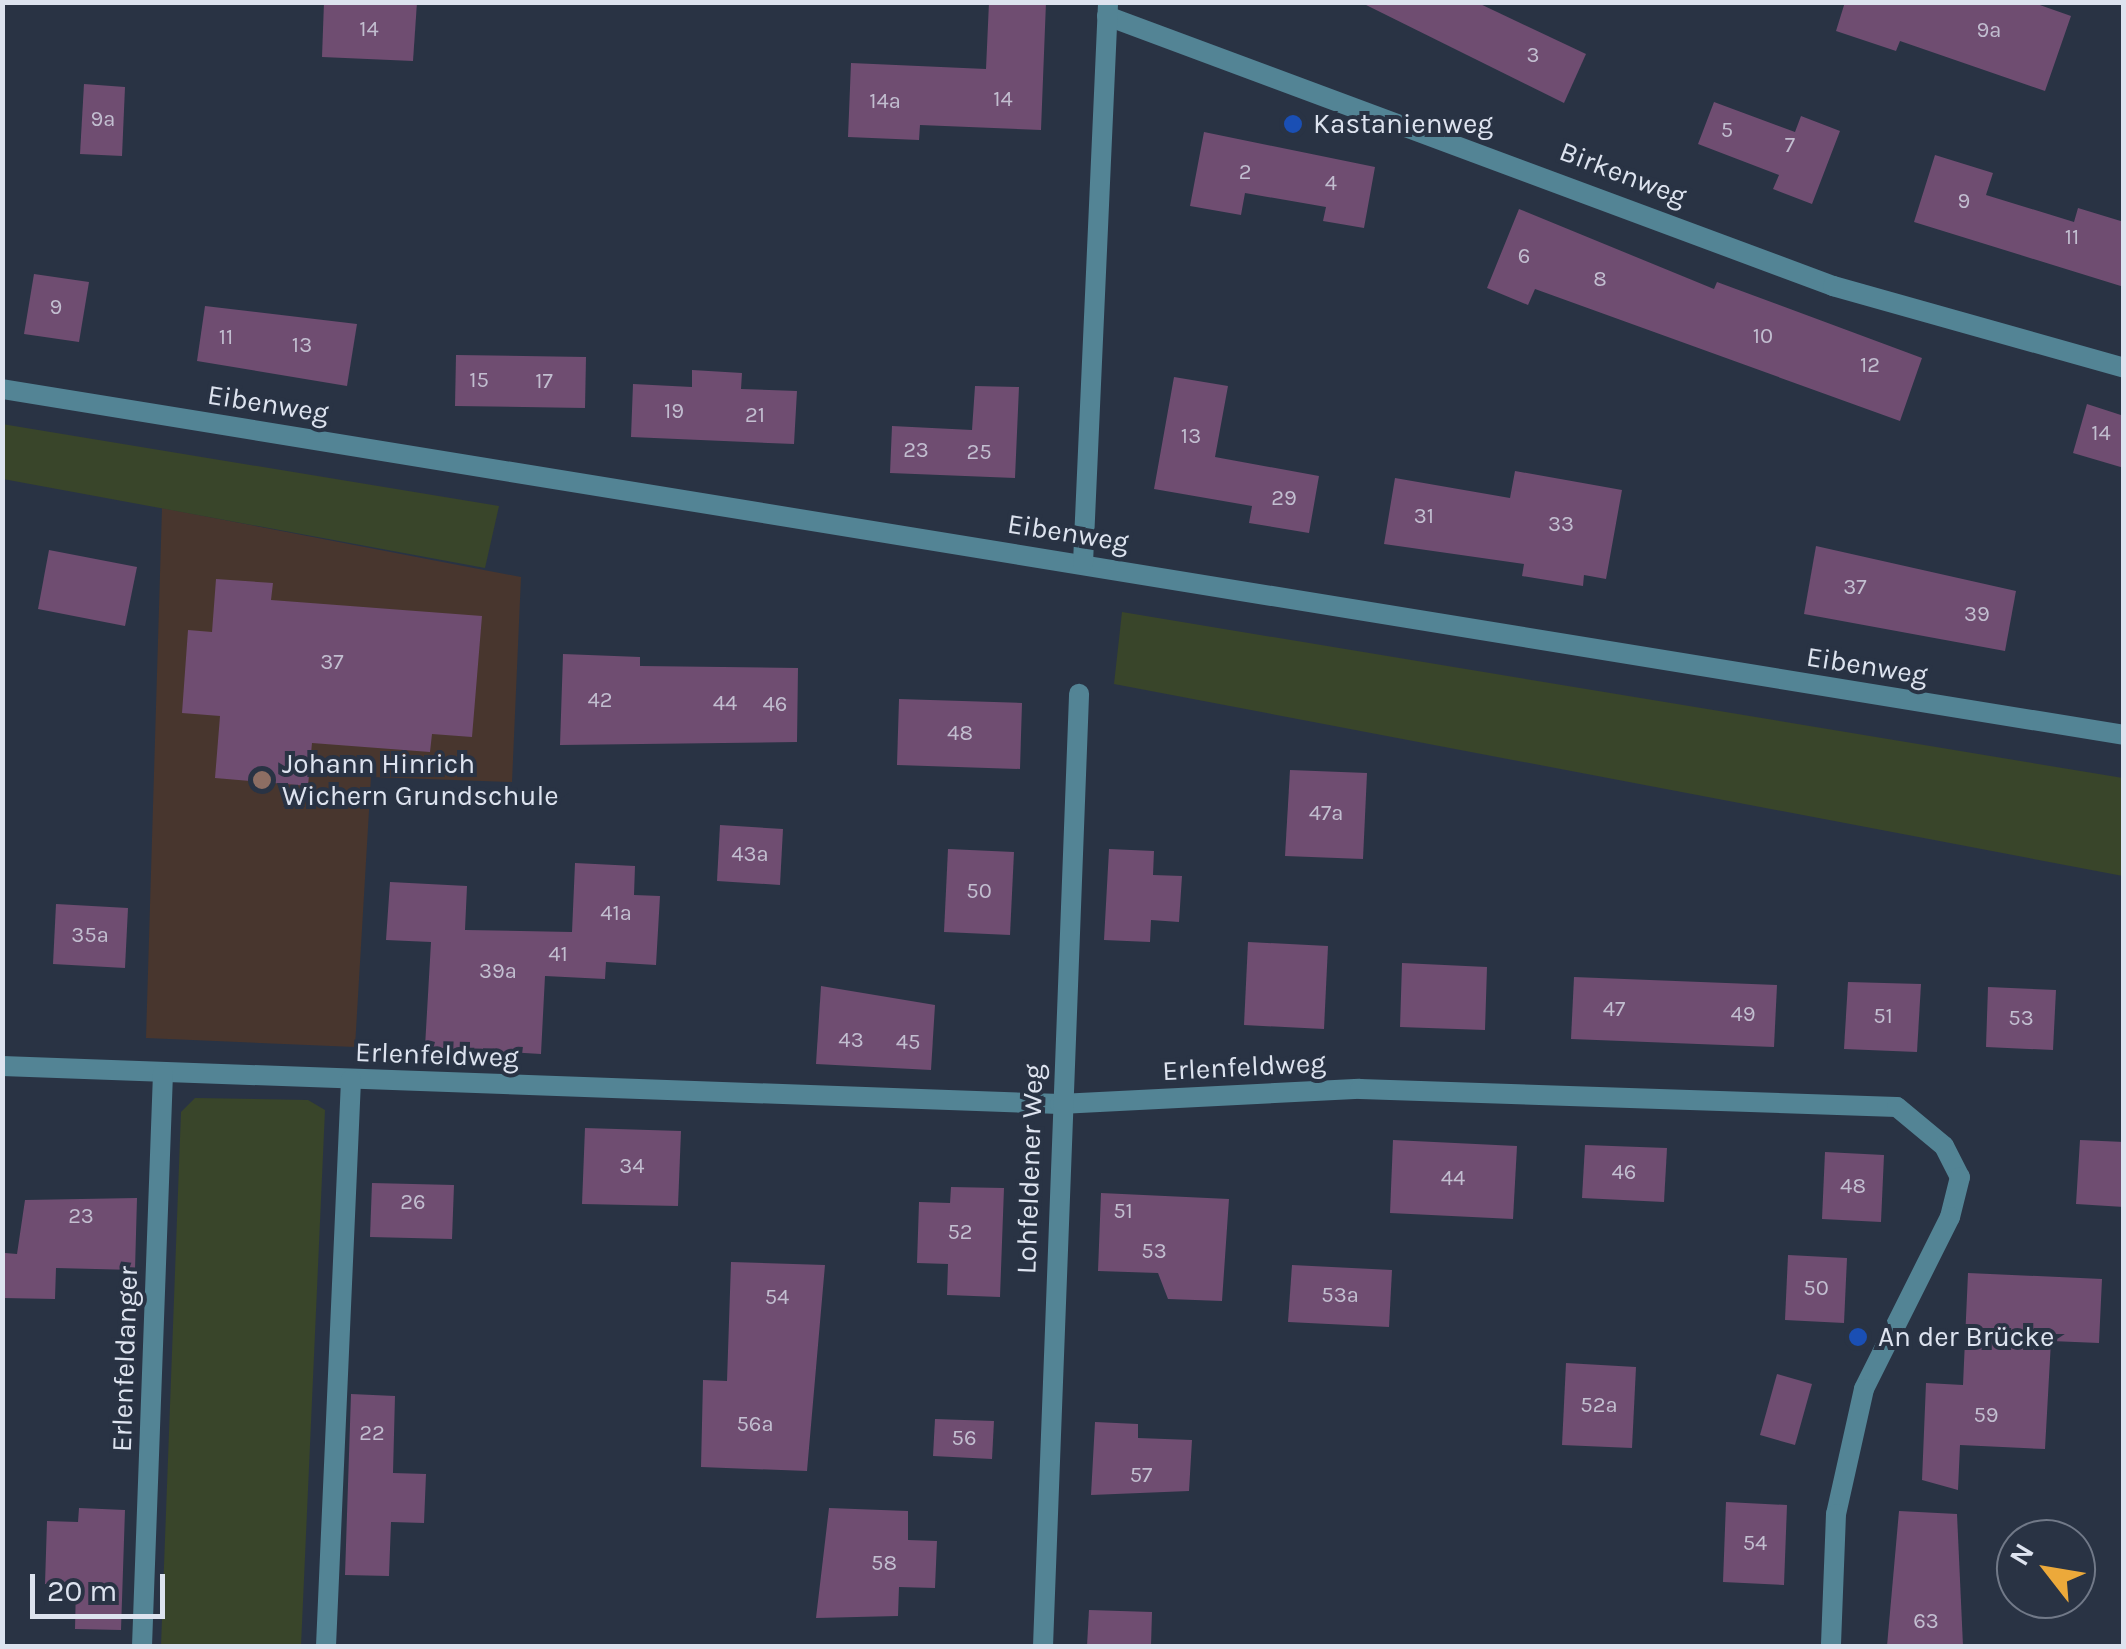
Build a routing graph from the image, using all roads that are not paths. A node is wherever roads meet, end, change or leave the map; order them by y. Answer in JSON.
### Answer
{"nodes":[{"id":1,"x":1107,"y":9,"type":"edge"},
{"id":2,"x":2124,"y":368,"type":"edge"},
{"id":3,"x":2,"y":389,"type":"edge"},
{"id":4,"x":1083,"y":563,"type":"junction"},
{"id":5,"x":1079,"y":694,"type":"dead end"},
{"id":6,"x":2124,"y":734,"type":"edge"},
{"id":7,"x":2,"y":1066,"type":"edge"},
{"id":8,"x":163,"y":1073,"type":"junction"},
{"id":9,"x":351,"y":1080,"type":"junction"},
{"id":10,"x":1060,"y":1104,"type":"junction"},
{"id":11,"x":142,"y":1646,"type":"edge"},
{"id":12,"x":326,"y":1646,"type":"edge"},
{"id":13,"x":1042,"y":1646,"type":"edge"},
{"id":14,"x":1831,"y":1646,"type":"edge"}],
"edges":[{"from":1,"to":2,"type":"street","name":"Birkenweg"},
{"from":1,"to":4,"type":"street"},
{"from":3,"to":4,"type":"street","name":"Eibenweg"},
{"from":4,"to":6,"type":"street","name":"Eibenweg"},
{"from":5,"to":10,"type":"street","name":"Lohfeldener Weg"},
{"from":7,"to":8,"type":"street","name":"Erlenfeldweg"},
{"from":8,"to":9,"type":"street","name":"Erlenfeldweg"},
{"from":8,"to":11,"type":"street","name":"Erlenfeldanger"},
{"from":9,"to":10,"type":"street","name":"Erlenfeldweg"},
{"from":9,"to":12,"type":"street"},
{"from":10,"to":13,"type":"street","name":"Lohfeldener Weg"},
{"from":10,"to":14,"type":"street","name":"Erlenfeldweg"}]}
